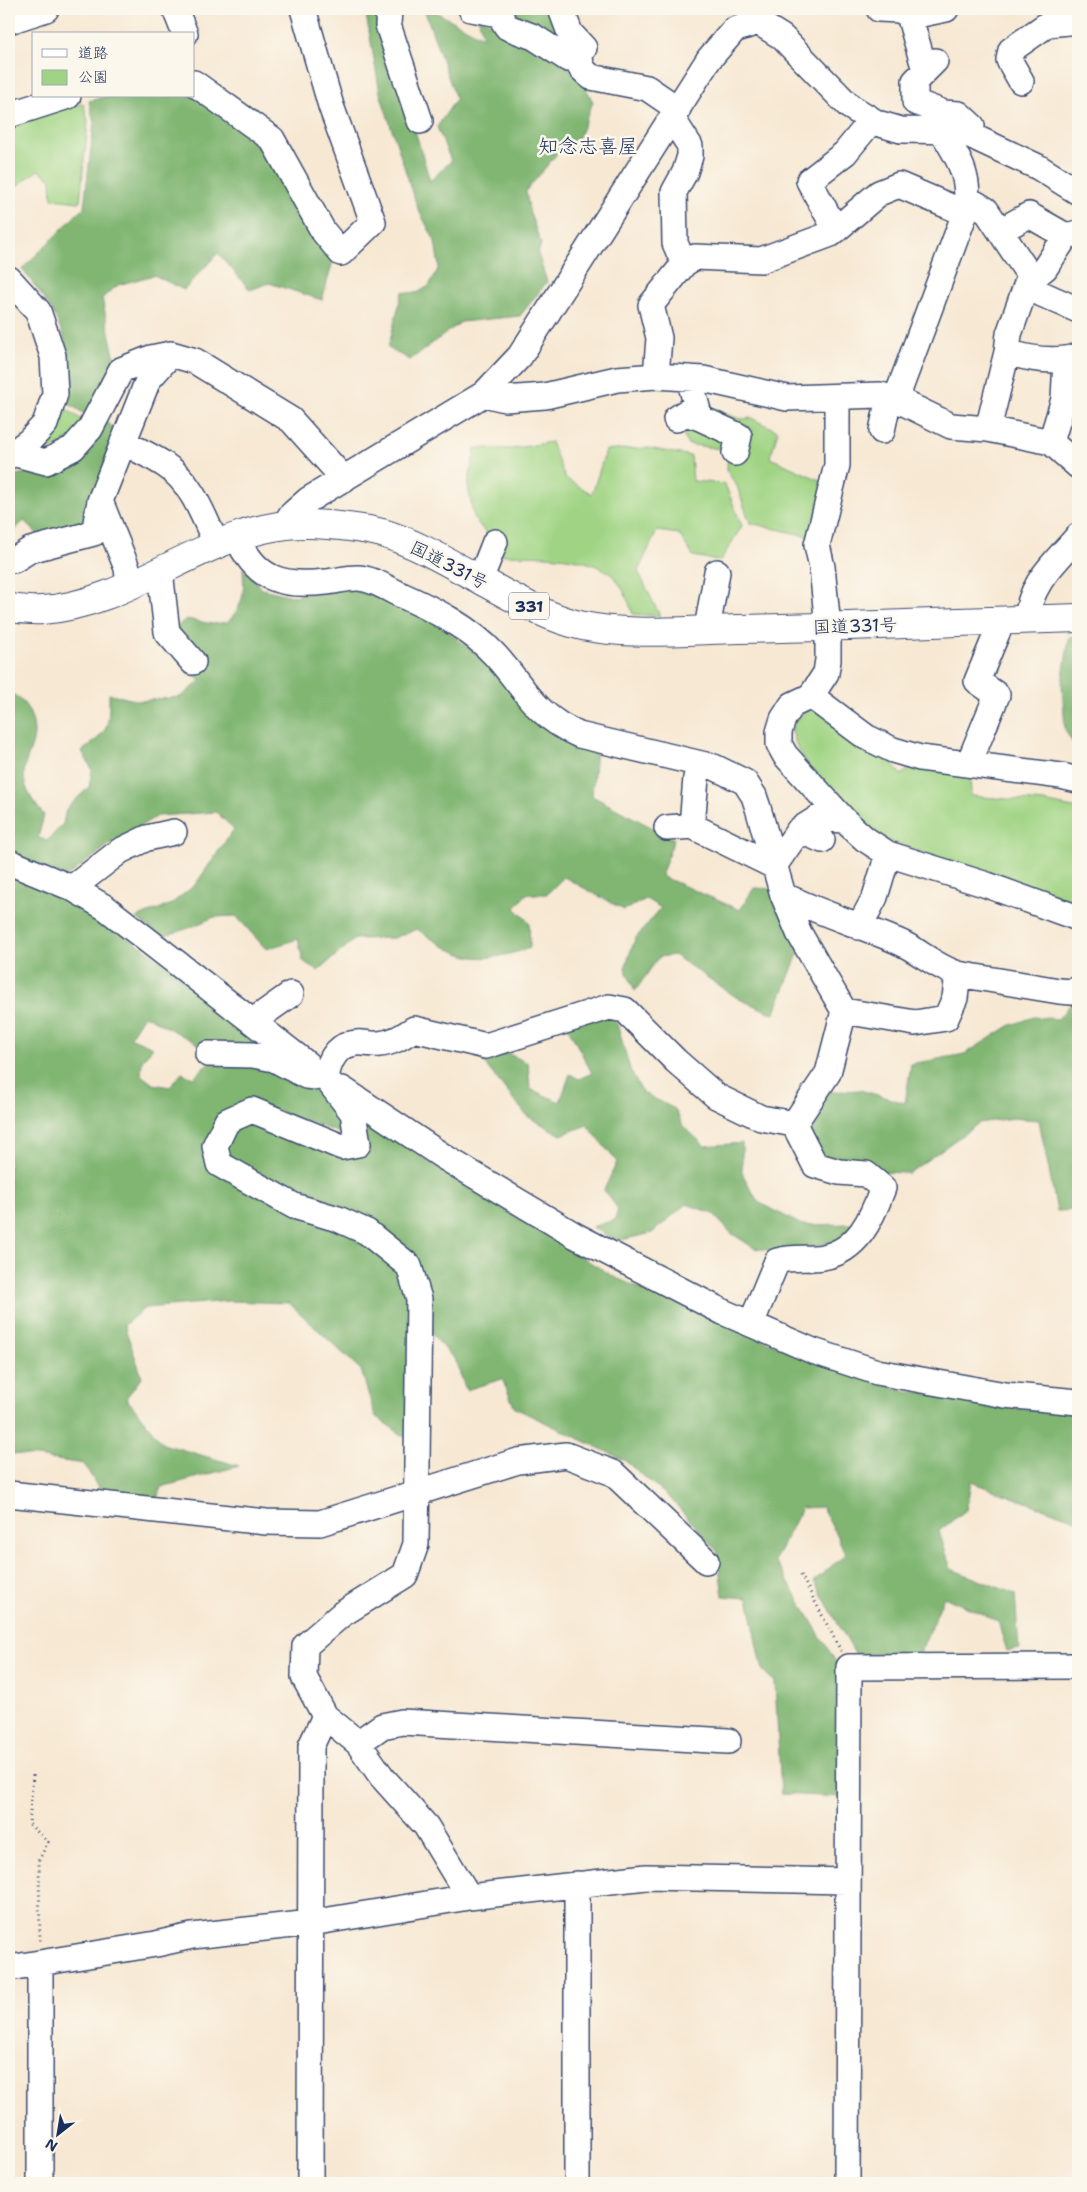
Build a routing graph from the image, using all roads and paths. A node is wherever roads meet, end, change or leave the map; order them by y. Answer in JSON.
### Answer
{"nodes":[{"id":1,"x":46,"y":9,"type":"edge"},
{"id":2,"x":175,"y":9,"type":"edge"},
{"id":3,"x":303,"y":9,"type":"edge"},
{"id":4,"x":389,"y":9,"type":"edge"},
{"id":5,"x":471,"y":9,"type":"edge"},
{"id":6,"x":561,"y":9,"type":"edge"},
{"id":7,"x":879,"y":9,"type":"edge"},
{"id":8,"x":946,"y":9,"type":"edge"},
{"id":9,"x":1056,"y":9,"type":"edge"},
{"id":10,"x":752,"y":15,"type":"edge"},
{"id":11,"x":912,"y":16,"type":"junction"},
{"id":12,"x":9,"y":20,"type":"edge"},
{"id":13,"x":1078,"y":21,"type":"edge"},
{"id":14,"x":184,"y":32,"type":"edge"},
{"id":15,"x":580,"y":54,"type":"junction"},
{"id":16,"x":1021,"y":81,"type":"dead end"},
{"id":17,"x":195,"y":84,"type":"edge"},
{"id":18,"x":62,"y":98,"type":"edge"},
{"id":19,"x":675,"y":114,"type":"junction"},
{"id":20,"x":9,"y":115,"type":"edge"},
{"id":21,"x":872,"y":120,"type":"junction"},
{"id":22,"x":420,"y":121,"type":"dead end"},
{"id":23,"x":942,"y":130,"type":"junction"},
{"id":24,"x":992,"y":145,"type":"junction"},
{"id":25,"x":1078,"y":191,"type":"edge"},
{"id":26,"x":966,"y":206,"type":"junction"},
{"id":27,"x":836,"y":230,"type":"junction"},
{"id":28,"x":1000,"y":231,"type":"junction"},
{"id":29,"x":1072,"y":235,"type":"edge"},
{"id":30,"x":684,"y":264,"type":"junction"},
{"id":31,"x":9,"y":279,"type":"edge"},
{"id":32,"x":1029,"y":283,"type":"junction"},
{"id":33,"x":1078,"y":310,"type":"edge"},
{"id":34,"x":1007,"y":352,"type":"junction"},
{"id":35,"x":171,"y":354,"type":"junction"},
{"id":36,"x":1072,"y":358,"type":"edge"},
{"id":37,"x":656,"y":376,"type":"junction"},
{"id":38,"x":689,"y":378,"type":"junction"},
{"id":39,"x":484,"y":394,"type":"junction"},
{"id":40,"x":837,"y":397,"type":"junction"},
{"id":41,"x":892,"y":398,"type":"junction"},
{"id":42,"x":1071,"y":402,"type":"edge"},
{"id":43,"x":988,"y":429,"type":"junction"},
{"id":44,"x":882,"y":431,"type":"dead end"},
{"id":45,"x":123,"y":442,"type":"junction"},
{"id":46,"x":1051,"y":442,"type":"junction"},
{"id":47,"x":11,"y":454,"type":"edge"},
{"id":48,"x":735,"y":454,"type":"dead end"},
{"id":49,"x":1078,"y":466,"type":"edge"},
{"id":50,"x":344,"y":479,"type":"junction"},
{"id":51,"x":100,"y":501,"type":"junction"},
{"id":52,"x":286,"y":524,"type":"junction"},
{"id":53,"x":1078,"y":536,"type":"edge"},
{"id":54,"x":227,"y":542,"type":"junction"},
{"id":55,"x":495,"y":542,"type":"dead end"},
{"id":56,"x":14,"y":560,"type":"dead end"},
{"id":57,"x":160,"y":571,"type":"junction"},
{"id":58,"x":717,"y":572,"type":"dead end"},
{"id":59,"x":480,"y":580,"type":"junction"},
{"id":60,"x":129,"y":586,"type":"junction"},
{"id":61,"x":9,"y":608,"type":"edge"},
{"id":62,"x":1078,"y":618,"type":"edge"},
{"id":63,"x":1015,"y":620,"type":"junction"},
{"id":64,"x":828,"y":627,"type":"junction"},
{"id":65,"x":707,"y":629,"type":"junction"},
{"id":66,"x":193,"y":662,"type":"dead end"},
{"id":67,"x":811,"y":696,"type":"junction"},
{"id":68,"x":700,"y":764,"type":"junction"},
{"id":69,"x":976,"y":771,"type":"junction"},
{"id":70,"x":1078,"y":780,"type":"edge"},
{"id":71,"x":844,"y":820,"type":"junction"},
{"id":72,"x":692,"y":826,"type":"junction"},
{"id":73,"x":667,"y":828,"type":"dead end"},
{"id":74,"x":799,"y":830,"type":"junction"},
{"id":75,"x":174,"y":832,"type":"dead end"},
{"id":76,"x":822,"y":840,"type":"dead end"},
{"id":77,"x":888,"y":854,"type":"junction"},
{"id":78,"x":9,"y":862,"type":"edge"},
{"id":79,"x":774,"y":866,"type":"junction"},
{"id":80,"x":72,"y":888,"type":"junction"},
{"id":81,"x":783,"y":895,"type":"junction"},
{"id":82,"x":1078,"y":918,"type":"edge"},
{"id":83,"x":860,"y":927,"type":"junction"},
{"id":84,"x":958,"y":974,"type":"junction"},
{"id":85,"x":1078,"y":989,"type":"edge"},
{"id":86,"x":291,"y":994,"type":"dead end"},
{"id":87,"x":844,"y":1011,"type":"junction"},
{"id":88,"x":253,"y":1021,"type":"junction"},
{"id":89,"x":208,"y":1054,"type":"dead end"},
{"id":90,"x":326,"y":1078,"type":"junction"},
{"id":91,"x":794,"y":1124,"type":"junction"},
{"id":92,"x":751,"y":1324,"type":"junction"},
{"id":93,"x":1078,"y":1402,"type":"edge"},
{"id":94,"x":9,"y":1494,"type":"edge"},
{"id":95,"x":417,"y":1494,"type":"junction"},
{"id":96,"x":706,"y":1561,"type":"dead end"},
{"id":97,"x":800,"y":1575,"type":"dead end"},
{"id":98,"x":1078,"y":1666,"type":"edge"},
{"id":99,"x":849,"y":1667,"type":"junction"},
{"id":100,"x":325,"y":1716,"type":"junction"},
{"id":101,"x":728,"y":1741,"type":"dead end"},
{"id":102,"x":358,"y":1744,"type":"junction"},
{"id":103,"x":33,"y":1775,"type":"dead end"},
{"id":104,"x":848,"y":1881,"type":"junction"},
{"id":105,"x":577,"y":1884,"type":"junction"},
{"id":106,"x":469,"y":1898,"type":"junction"},
{"id":107,"x":311,"y":1923,"type":"junction"},
{"id":108,"x":40,"y":1964,"type":"junction"},
{"id":109,"x":9,"y":1968,"type":"edge"},
{"id":110,"x":40,"y":2183,"type":"edge"},
{"id":111,"x":310,"y":2183,"type":"edge"},
{"id":112,"x":577,"y":2183,"type":"edge"},
{"id":113,"x":848,"y":2183,"type":"edge"}],
"edges":[{"from":1,"to":12,"type":"street"},
{"from":2,"to":14,"type":"street"},
{"from":3,"to":17,"type":"street"},
{"from":4,"to":22,"type":"street"},
{"from":5,"to":15,"type":"street"},
{"from":6,"to":15,"type":"street"},
{"from":7,"to":11,"type":"street"},
{"from":8,"to":11,"type":"street"},
{"from":9,"to":13,"type":"street"},
{"from":10,"to":19,"type":"street"},
{"from":10,"to":21,"type":"street"},
{"from":11,"to":24,"type":"street"},
{"from":13,"to":16,"type":"street"},
{"from":15,"to":19,"type":"street"},
{"from":18,"to":20,"type":"street"},
{"from":19,"to":30,"type":"street"},
{"from":19,"to":39,"type":"street"},
{"from":21,"to":23,"type":"street"},
{"from":21,"to":27,"type":"street"},
{"from":23,"to":24,"type":"street"},
{"from":23,"to":26,"type":"street"},
{"from":24,"to":25,"type":"street"},
{"from":26,"to":27,"type":"street"},
{"from":26,"to":28,"type":"street"},
{"from":26,"to":41,"type":"street"},
{"from":27,"to":30,"type":"street"},
{"from":28,"to":29,"type":"street"},
{"from":28,"to":32,"type":"street"},
{"from":29,"to":32,"type":"street"},
{"from":30,"to":37,"type":"street"},
{"from":31,"to":47,"type":"street"},
{"from":32,"to":33,"type":"street"},
{"from":32,"to":34,"type":"street"},
{"from":34,"to":36,"type":"street"},
{"from":34,"to":43,"type":"street"},
{"from":35,"to":45,"type":"street"},
{"from":35,"to":47,"type":"street"},
{"from":35,"to":50,"type":"street"},
{"from":36,"to":42,"type":"street"},
{"from":37,"to":38,"type":"street"},
{"from":37,"to":39,"type":"street"},
{"from":38,"to":40,"type":"street"},
{"from":38,"to":48,"type":"street"},
{"from":39,"to":50,"type":"street"},
{"from":40,"to":41,"type":"street"},
{"from":40,"to":64,"type":"street"},
{"from":41,"to":43,"type":"street"},
{"from":41,"to":44,"type":"street"},
{"from":42,"to":46,"type":"street"},
{"from":43,"to":46,"type":"street"},
{"from":45,"to":51,"type":"street"},
{"from":45,"to":54,"type":"street"},
{"from":46,"to":49,"type":"street"},
{"from":50,"to":52,"type":"street"},
{"from":51,"to":56,"type":"street"},
{"from":51,"to":60,"type":"street"},
{"from":52,"to":54,"type":"highway","name":"国道331号","number":"331"},
{"from":52,"to":59,"type":"highway","name":"国道331号","number":"331"},
{"from":53,"to":63,"type":"street"},
{"from":54,"to":57,"type":"highway","name":"国道331号","number":"331"},
{"from":54,"to":68,"type":"street"},
{"from":55,"to":59,"type":"street"},
{"from":57,"to":60,"type":"highway","name":"国道331号","number":"331"},
{"from":57,"to":66,"type":"street"},
{"from":58,"to":65,"type":"street"},
{"from":59,"to":65,"type":"highway","name":"国道331号","number":"331"},
{"from":60,"to":61,"type":"highway","name":"国道331号","number":"331"},
{"from":62,"to":63,"type":"highway","name":"国道331号","number":"331"},
{"from":63,"to":64,"type":"highway","name":"国道331号","number":"331"},
{"from":63,"to":69,"type":"street"},
{"from":64,"to":65,"type":"highway","name":"国道331号","number":"331"},
{"from":64,"to":67,"type":"street"},
{"from":67,"to":69,"type":"street"},
{"from":67,"to":71,"type":"street"},
{"from":68,"to":72,"type":"street"},
{"from":68,"to":79,"type":"street"},
{"from":69,"to":70,"type":"street"},
{"from":71,"to":74,"type":"street"},
{"from":71,"to":77,"type":"street"},
{"from":72,"to":73,"type":"street"},
{"from":72,"to":79,"type":"street"},
{"from":74,"to":76,"type":"street"},
{"from":74,"to":79,"type":"street"},
{"from":75,"to":80,"type":"street"},
{"from":77,"to":82,"type":"street"},
{"from":77,"to":83,"type":"street"},
{"from":78,"to":80,"type":"street"},
{"from":79,"to":81,"type":"street"},
{"from":80,"to":88,"type":"street"},
{"from":81,"to":83,"type":"street"},
{"from":81,"to":87,"type":"street"},
{"from":83,"to":84,"type":"street"},
{"from":84,"to":85,"type":"street"},
{"from":84,"to":87,"type":"street"},
{"from":86,"to":88,"type":"street"},
{"from":87,"to":91,"type":"street"},
{"from":88,"to":90,"type":"street"},
{"from":89,"to":90,"type":"street"},
{"from":90,"to":91,"type":"street"},
{"from":90,"to":92,"type":"street"},
{"from":90,"to":95,"type":"street"},
{"from":91,"to":92,"type":"street"},
{"from":92,"to":93,"type":"street"},
{"from":94,"to":95,"type":"street"},
{"from":95,"to":96,"type":"street"},
{"from":95,"to":100,"type":"street"},
{"from":97,"to":99,"type":"path"},
{"from":98,"to":99,"type":"street"},
{"from":99,"to":104,"type":"street"},
{"from":100,"to":102,"type":"street"},
{"from":100,"to":107,"type":"street"},
{"from":101,"to":102,"type":"street"},
{"from":102,"to":106,"type":"street"},
{"from":103,"to":108,"type":"path"},
{"from":104,"to":105,"type":"street"},
{"from":104,"to":113,"type":"street"},
{"from":105,"to":106,"type":"street"},
{"from":105,"to":112,"type":"street"},
{"from":106,"to":107,"type":"street"},
{"from":107,"to":108,"type":"street"},
{"from":107,"to":111,"type":"street"},
{"from":108,"to":109,"type":"street"},
{"from":108,"to":110,"type":"street"}]}
